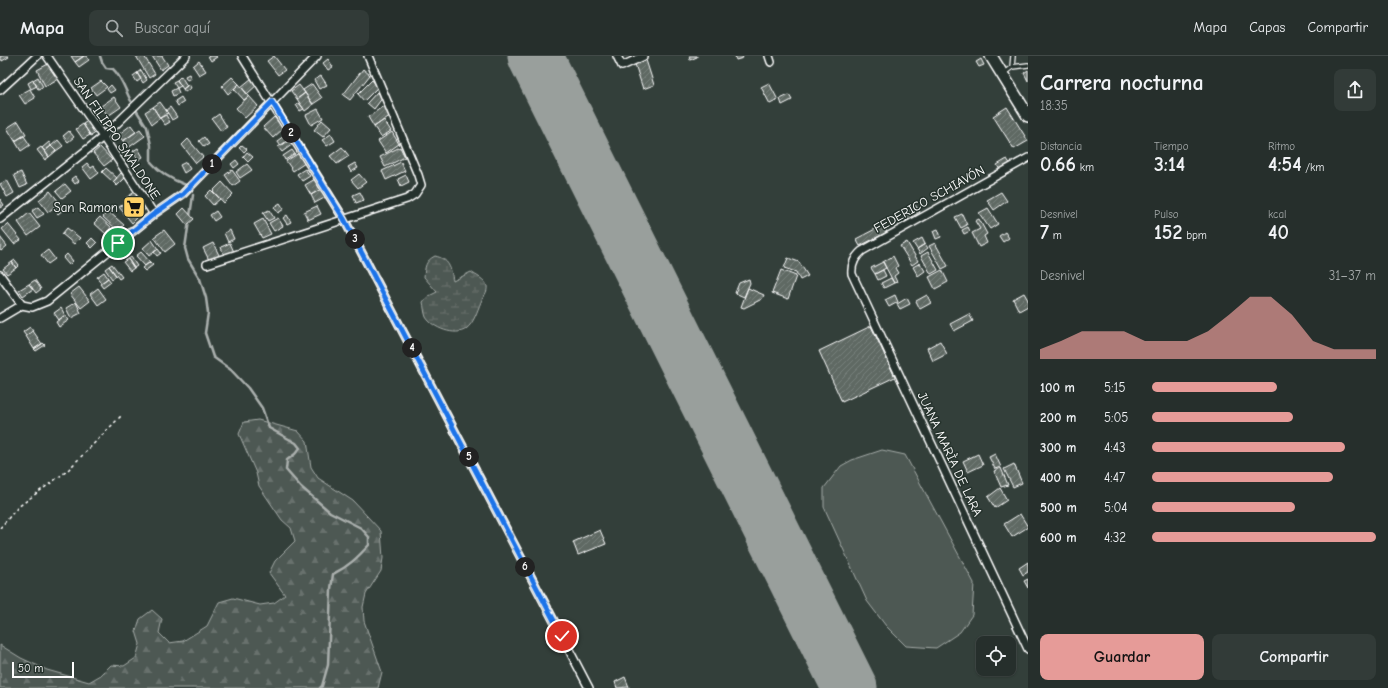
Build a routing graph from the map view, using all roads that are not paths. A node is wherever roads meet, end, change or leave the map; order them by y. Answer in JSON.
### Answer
{"nodes":[{"id":1,"x":37,"y":56,"type":"edge"},
{"id":2,"x":47,"y":56,"type":"edge"},
{"id":3,"x":186,"y":56,"type":"edge"},
{"id":4,"x":242,"y":56,"type":"edge"},
{"id":5,"x":317,"y":56,"type":"edge"},
{"id":6,"x":368,"y":56,"type":"edge"},
{"id":7,"x":617,"y":56,"type":"edge"},
{"id":8,"x":644,"y":56,"type":"edge"},
{"id":9,"x":991,"y":56,"type":"edge"},
{"id":10,"x":1013,"y":56,"type":"edge"},
{"id":11,"x":1028,"y":65,"type":"edge"},
{"id":12,"x":1012,"y":67,"type":"junction"},
{"id":13,"x":1003,"y":75,"type":"junction"},
{"id":14,"x":0,"y":90,"type":"edge"},
{"id":15,"x":272,"y":102,"type":"junction"},
{"id":16,"x":1028,"y":116,"type":"edge"},
{"id":17,"x":103,"y":137,"type":"junction"},
{"id":18,"x":1028,"y":158,"type":"edge"},
{"id":19,"x":154,"y":214,"type":"junction"},
{"id":20,"x":0,"y":219,"type":"edge"},
{"id":21,"x":344,"y":219,"type":"junction"},
{"id":22,"x":207,"y":264,"type":"dead end"},
{"id":23,"x":852,"y":270,"type":"joint"},
{"id":24,"x":0,"y":275,"type":"edge"},
{"id":25,"x":22,"y":305,"type":"junction"},
{"id":26,"x":0,"y":318,"type":"edge"},
{"id":27,"x":1028,"y":649,"type":"edge"},
{"id":28,"x":589,"y":688,"type":"edge"}],
"edges":[{"from":1,"to":14,"type":"street"},
{"from":2,"to":17,"type":"street","name":"SAN FILIPPO SMALDONE"},
{"from":3,"to":17,"type":"street"},
{"from":4,"to":15,"type":"street"},
{"from":5,"to":15,"type":"street"},
{"from":6,"to":21,"type":"street"},
{"from":7,"to":8,"type":"street"},
{"from":9,"to":13,"type":"main road"},
{"from":10,"to":12,"type":"lane"},
{"from":11,"to":12,"type":"lane"},
{"from":12,"to":13,"type":"lane"},
{"from":13,"to":16,"type":"main road"},
{"from":15,"to":19,"type":"street"},
{"from":15,"to":21,"type":"street"},
{"from":17,"to":19,"type":"street","name":"SAN FILIPPO SMALDONE"},
{"from":17,"to":20,"type":"street"},
{"from":18,"to":23,"type":"street","name":"FEDERICO SCHIAVÓN"},
{"from":19,"to":25,"type":"street"},
{"from":21,"to":22,"type":"street"},
{"from":21,"to":28,"type":"street"},
{"from":23,"to":27,"type":"street","name":"JUANA MARÌA DE LARA"},
{"from":24,"to":25,"type":"street"},
{"from":25,"to":26,"type":"street"}]}
